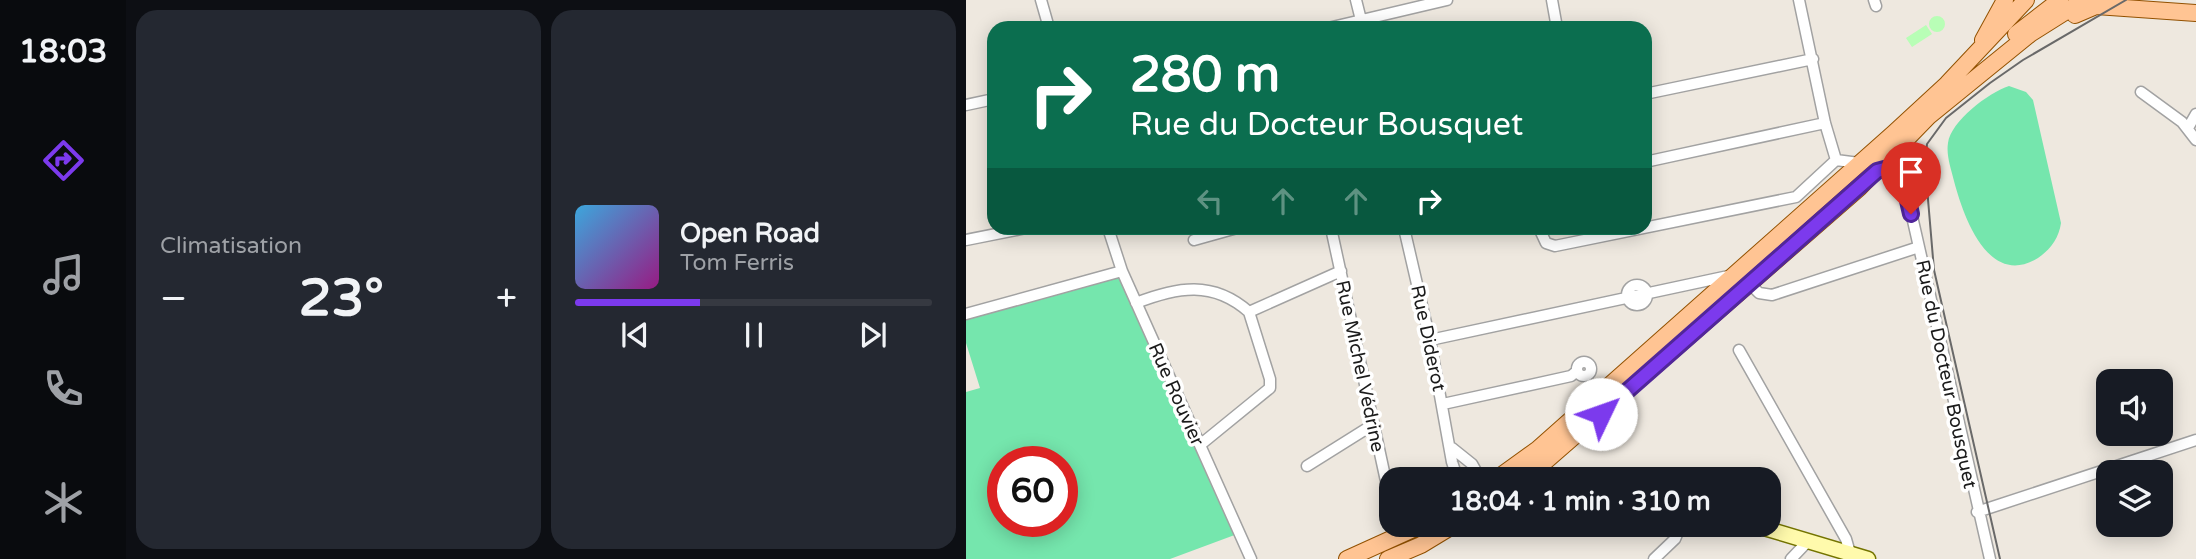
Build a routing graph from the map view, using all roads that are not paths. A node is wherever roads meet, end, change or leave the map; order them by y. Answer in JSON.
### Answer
{"nodes":[{"id":1,"x":1041,"y":0,"type":"edge"},
{"id":2,"x":1356,"y":0,"type":"edge"},
{"id":3,"x":1447,"y":0,"type":"edge"},
{"id":4,"x":1552,"y":0,"type":"edge"},
{"id":5,"x":1799,"y":0,"type":"edge"},
{"id":6,"x":2005,"y":0,"type":"edge"},
{"id":7,"x":2026,"y":0,"type":"edge"},
{"id":8,"x":2060,"y":0,"type":"edge"},
{"id":9,"x":2084,"y":0,"type":"edge"},
{"id":10,"x":2152,"y":0,"type":"edge"},
{"id":11,"x":2196,"y":12,"type":"edge"},
{"id":12,"x":1047,"y":21,"type":"edge"},
{"id":13,"x":1361,"y":21,"type":"edge"},
{"id":14,"x":1376,"y":21,"type":"edge"},
{"id":15,"x":1556,"y":21,"type":"edge"},
{"id":16,"x":2033,"y":31,"type":"junction"},
{"id":17,"x":1978,"y":52,"type":"junction"},
{"id":18,"x":1998,"y":59,"type":"junction"},
{"id":19,"x":1813,"y":60,"type":"junction"},
{"id":20,"x":2141,"y":92,"type":"dead end"},
{"id":21,"x":1652,"y":93,"type":"edge"},
{"id":22,"x":987,"y":100,"type":"edge"},
{"id":23,"x":966,"y":105,"type":"edge"},
{"id":24,"x":2196,"y":114,"type":"edge"},
{"id":25,"x":1825,"y":123,"type":"junction"},
{"id":26,"x":2188,"y":128,"type":"junction"},
{"id":27,"x":1895,"y":140,"type":"junction"},
{"id":28,"x":2196,"y":140,"type":"edge"},
{"id":29,"x":1652,"y":160,"type":"edge"},
{"id":30,"x":1836,"y":160,"type":"junction"},
{"id":31,"x":1859,"y":163,"type":"junction"},
{"id":32,"x":1901,"y":170,"type":"junction"},
{"id":33,"x":1877,"y":171,"type":"junction"},
{"id":34,"x":1652,"y":226,"type":"edge"},
{"id":35,"x":991,"y":235,"type":"edge"},
{"id":36,"x":1110,"y":235,"type":"edge"},
{"id":37,"x":1212,"y":235,"type":"edge"},
{"id":38,"x":1333,"y":235,"type":"edge"},
{"id":39,"x":1406,"y":235,"type":"edge"},
{"id":40,"x":1542,"y":235,"type":"edge"},
{"id":41,"x":1609,"y":235,"type":"edge"},
{"id":42,"x":966,"y":240,"type":"edge"},
{"id":43,"x":1194,"y":240,"type":"dead end"},
{"id":44,"x":1919,"y":247,"type":"junction"},
{"id":45,"x":1122,"y":271,"type":"junction"},
{"id":46,"x":1341,"y":271,"type":"junction"},
{"id":47,"x":1741,"y":279,"type":"junction"},
{"id":48,"x":1136,"y":303,"type":"junction"},
{"id":49,"x":1249,"y":312,"type":"junction"},
{"id":50,"x":966,"y":314,"type":"edge"},
{"id":51,"x":1430,"y":340,"type":"junction"},
{"id":52,"x":1739,"y":350,"type":"dead end"},
{"id":53,"x":1577,"y":371,"type":"dead end"},
{"id":54,"x":1443,"y":404,"type":"junction"},
{"id":55,"x":1374,"y":424,"type":"junction"},
{"id":56,"x":2196,"y":440,"type":"edge"},
{"id":57,"x":1200,"y":445,"type":"junction"},
{"id":58,"x":1452,"y":448,"type":"junction"},
{"id":59,"x":1307,"y":466,"type":"dead end"},
{"id":60,"x":1383,"y":467,"type":"edge"},
{"id":61,"x":1453,"y":467,"type":"edge"},
{"id":62,"x":1474,"y":467,"type":"edge"},
{"id":63,"x":1532,"y":467,"type":"edge"},
{"id":64,"x":1977,"y":512,"type":"junction"},
{"id":65,"x":1781,"y":532,"type":"edge"},
{"id":66,"x":1391,"y":537,"type":"edge"},
{"id":67,"x":1434,"y":537,"type":"edge"},
{"id":68,"x":1676,"y":537,"type":"edge"},
{"id":69,"x":1810,"y":540,"type":"junction"},
{"id":70,"x":1850,"y":553,"type":"junction"},
{"id":71,"x":1373,"y":554,"type":"edge"},
{"id":72,"x":1251,"y":559,"type":"edge"},
{"id":73,"x":1347,"y":559,"type":"edge"},
{"id":74,"x":1388,"y":559,"type":"edge"},
{"id":75,"x":1654,"y":559,"type":"edge"},
{"id":76,"x":1791,"y":559,"type":"edge"},
{"id":77,"x":1868,"y":559,"type":"edge"},
{"id":78,"x":1990,"y":559,"type":"edge"}],
"edges":[{"from":1,"to":12,"type":"street"},
{"from":2,"to":13,"type":"street"},
{"from":3,"to":14,"type":"street"},
{"from":4,"to":15,"type":"street"},
{"from":5,"to":19,"type":"street"},
{"from":6,"to":17,"type":"main road"},
{"from":7,"to":17,"type":"main road"},
{"from":8,"to":18,"type":"main road"},
{"from":9,"to":16,"type":"main road"},
{"from":10,"to":11,"type":"main road"},
{"from":11,"to":16,"type":"main road"},
{"from":16,"to":18,"type":"main road"},
{"from":17,"to":27,"type":"main road"},
{"from":18,"to":27,"type":"main road"},
{"from":19,"to":21,"type":"street"},
{"from":19,"to":25,"type":"street"},
{"from":20,"to":26,"type":"street"},
{"from":22,"to":23,"type":"street"},
{"from":24,"to":26,"type":"street"},
{"from":25,"to":29,"type":"street"},
{"from":25,"to":30,"type":"street"},
{"from":26,"to":28,"type":"street"},
{"from":27,"to":31,"type":"main road"},
{"from":27,"to":32,"type":"street","name":"Rue du Docteur Bousquet"},
{"from":27,"to":33,"type":"main road"},
{"from":30,"to":31,"type":"street"},
{"from":30,"to":34,"type":"street"},
{"from":31,"to":47,"type":"main road"},
{"from":32,"to":33,"type":"street"},
{"from":32,"to":44,"type":"street","name":"Rue du Docteur Bousquet"},
{"from":33,"to":47,"type":"main road"},
{"from":35,"to":42,"type":"street"},
{"from":36,"to":45,"type":"street","name":"Rue Rouvier"},
{"from":37,"to":43,"type":"street"},
{"from":38,"to":46,"type":"street","name":"Rue Michel Védrine"},
{"from":39,"to":51,"type":"street","name":"Rue Diderot"},
{"from":40,"to":41,"type":"street"},
{"from":44,"to":47,"type":"street"},
{"from":44,"to":64,"type":"street","name":"Rue du Docteur Bousquet"},
{"from":45,"to":48,"type":"street","name":"Rue Rouvier"},
{"from":45,"to":50,"type":"street"},
{"from":46,"to":49,"type":"street"},
{"from":46,"to":55,"type":"street","name":"Rue Michel Védrine"},
{"from":47,"to":51,"type":"street"},
{"from":47,"to":63,"type":"main road"},
{"from":48,"to":49,"type":"street"},
{"from":48,"to":57,"type":"street","name":"Rue Rouvier"},
{"from":49,"to":57,"type":"street"},
{"from":51,"to":54,"type":"street","name":"Rue Diderot"},
{"from":52,"to":70,"type":"street"},
{"from":53,"to":54,"type":"street"},
{"from":54,"to":58,"type":"street","name":"Rue Diderot"},
{"from":55,"to":59,"type":"street"},
{"from":55,"to":60,"type":"street","name":"Rue Michel Védrine"},
{"from":56,"to":64,"type":"street"},
{"from":57,"to":72,"type":"street","name":"Rue Rouvier"},
{"from":58,"to":61,"type":"street","name":"Rue Diderot"},
{"from":58,"to":62,"type":"street"},
{"from":64,"to":78,"type":"street","name":"Rue du Docteur Bousquet"},
{"from":65,"to":69,"type":"street"},
{"from":66,"to":71,"type":"main road"},
{"from":67,"to":74,"type":"main road"},
{"from":68,"to":75,"type":"street"},
{"from":69,"to":70,"type":"street"},
{"from":69,"to":76,"type":"street"},
{"from":70,"to":77,"type":"street"},
{"from":71,"to":73,"type":"main road"}]}
